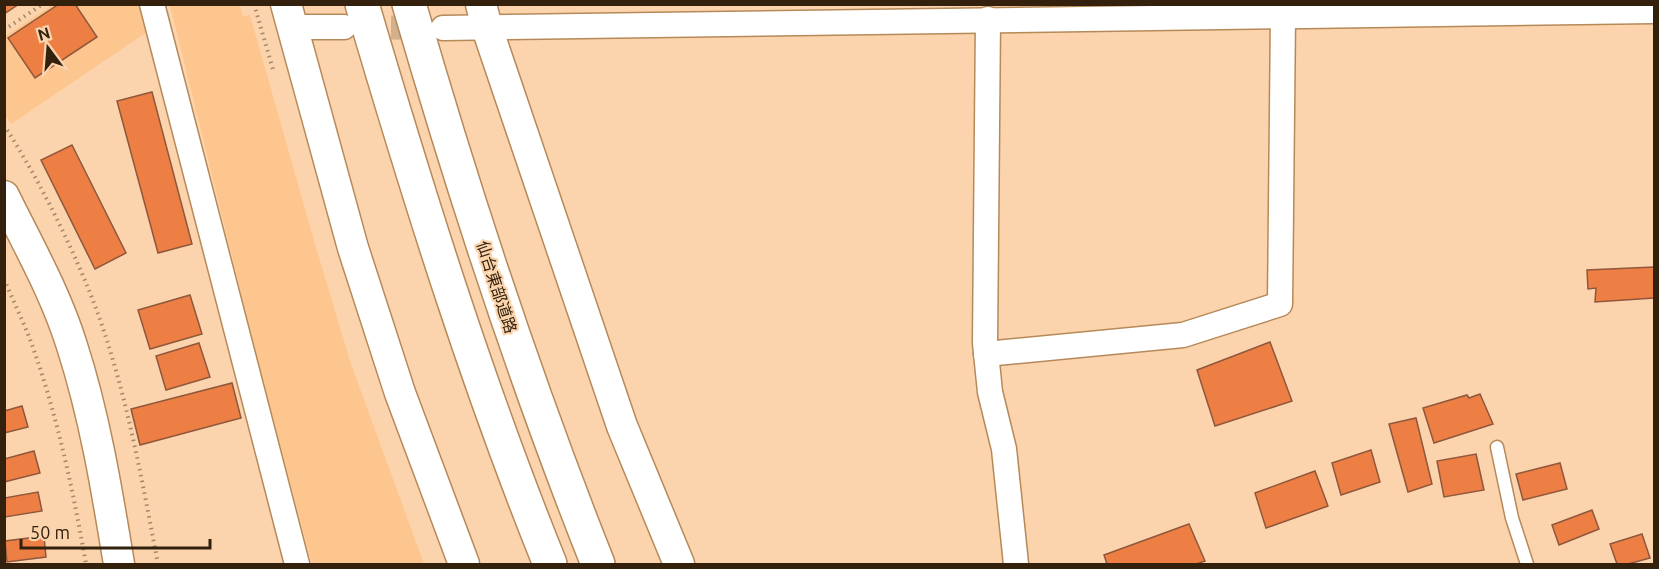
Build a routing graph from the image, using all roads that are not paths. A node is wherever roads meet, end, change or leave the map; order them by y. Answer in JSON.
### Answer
{"nodes":[{"id":1,"x":152,"y":4,"type":"edge"},
{"id":2,"x":410,"y":4,"type":"edge"},
{"id":3,"x":1654,"y":11,"type":"edge"},
{"id":4,"x":1283,"y":15,"type":"junction"},
{"id":5,"x":289,"y":16,"type":"edge"},
{"id":6,"x":353,"y":16,"type":"edge"},
{"id":7,"x":484,"y":16,"type":"edge"},
{"id":8,"x":988,"y":19,"type":"junction"},
{"id":9,"x":443,"y":28,"type":"tunnel mouth"},
{"id":10,"x":4,"y":196,"type":"edge"},
{"id":11,"x":986,"y":354,"type":"junction"},
{"id":12,"x":1497,"y":447,"type":"dead end"},
{"id":13,"x":119,"y":564,"type":"edge"},
{"id":14,"x":297,"y":564,"type":"edge"},
{"id":15,"x":464,"y":564,"type":"edge"},
{"id":16,"x":550,"y":564,"type":"edge"},
{"id":17,"x":598,"y":564,"type":"edge"},
{"id":18,"x":679,"y":564,"type":"edge"},
{"id":19,"x":1016,"y":564,"type":"edge"},
{"id":20,"x":1527,"y":564,"type":"edge"}],
"edges":[{"from":1,"to":14,"type":"street"},
{"from":2,"to":17,"type":"highway","name":"仙台東部道路"},
{"from":3,"to":4,"type":"street"},
{"from":4,"to":8,"type":"street"},
{"from":4,"to":11,"type":"street"},
{"from":5,"to":6,"type":"street"},
{"from":5,"to":15,"type":"street"},
{"from":6,"to":16,"type":"highway"},
{"from":7,"to":8,"type":"street"},
{"from":7,"to":9,"type":"street"},
{"from":7,"to":18,"type":"street"},
{"from":8,"to":11,"type":"street"},
{"from":10,"to":13,"type":"street"},
{"from":11,"to":19,"type":"street"},
{"from":12,"to":20,"type":"lane"}]}
